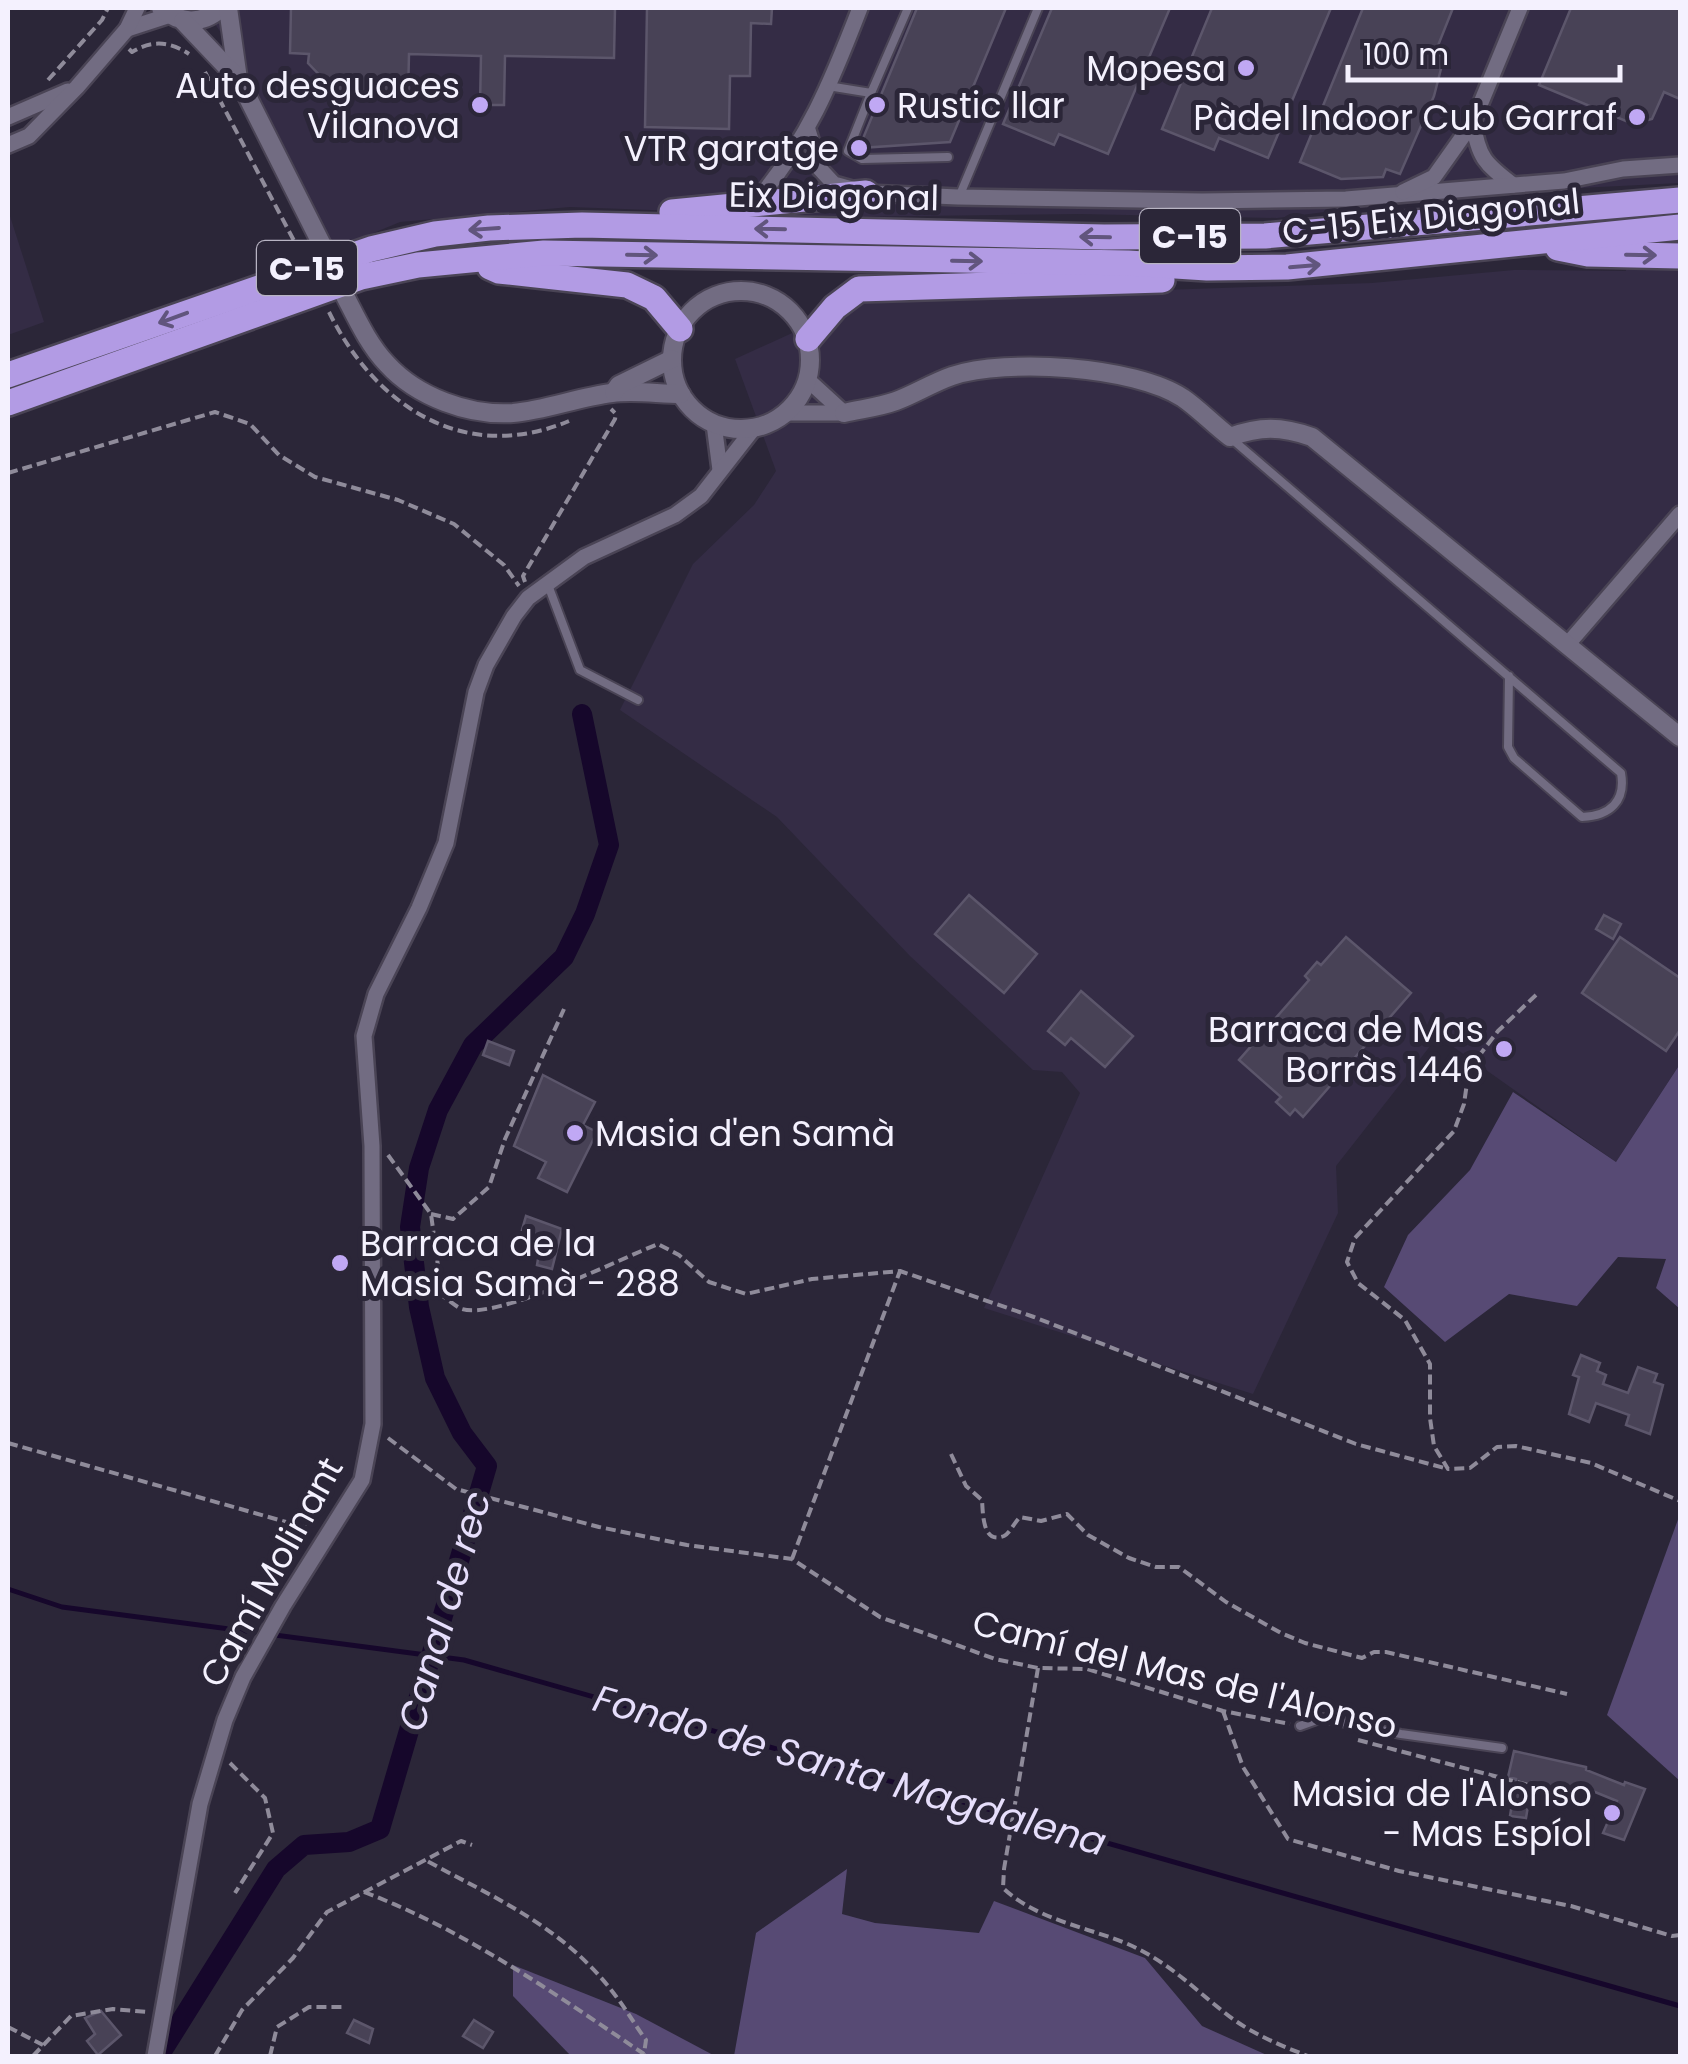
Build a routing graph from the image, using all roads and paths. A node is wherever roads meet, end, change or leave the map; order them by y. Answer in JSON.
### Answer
{"nodes":[{"id":1,"x":108,"y":8,"type":"edge"},
{"id":2,"x":138,"y":8,"type":"edge"},
{"id":3,"x":224,"y":8,"type":"edge"},
{"id":4,"x":860,"y":8,"type":"edge"},
{"id":5,"x":908,"y":8,"type":"edge"},
{"id":6,"x":1038,"y":8,"type":"edge"},
{"id":7,"x":1520,"y":8,"type":"edge"},
{"id":8,"x":171,"y":14,"type":"edge"},
{"id":9,"x":126,"y":29,"type":"junction"},
{"id":10,"x":132,"y":52,"type":"dead end"},
{"id":11,"x":192,"y":56,"type":"dead end"},
{"id":12,"x":202,"y":69,"type":"dead end"},
{"id":13,"x":238,"y":80,"type":"junction"},
{"id":14,"x":46,"y":82,"type":"dead end"},
{"id":15,"x":828,"y":86,"type":"junction"},
{"id":16,"x":77,"y":87,"type":"junction"},
{"id":17,"x":872,"y":93,"type":"junction"},
{"id":18,"x":8,"y":117,"type":"edge"},
{"id":19,"x":1473,"y":122,"type":"junction"},
{"id":20,"x":808,"y":130,"type":"junction"},
{"id":21,"x":8,"y":145,"type":"edge"},
{"id":22,"x":948,"y":157,"type":"dead end"},
{"id":23,"x":1680,"y":165,"type":"edge"},
{"id":24,"x":1513,"y":185,"type":"junction"},
{"id":25,"x":866,"y":193,"type":"junction"},
{"id":26,"x":1395,"y":196,"type":"junction"},
{"id":27,"x":958,"y":198,"type":"junction"},
{"id":28,"x":1680,"y":200,"type":"edge"},
{"id":29,"x":754,"y":204,"type":"junction"},
{"id":30,"x":644,"y":227,"type":"junction"},
{"id":31,"x":1680,"y":227,"type":"edge"},
{"id":32,"x":1534,"y":244,"type":"junction"},
{"id":33,"x":326,"y":254,"type":"dead end"},
{"id":34,"x":1680,"y":256,"type":"edge"},
{"id":35,"x":472,"y":259,"type":"junction"},
{"id":36,"x":306,"y":263,"type":"dead end"},
{"id":37,"x":1128,"y":264,"type":"joint"},
{"id":38,"x":1208,"y":268,"type":"junction"},
{"id":39,"x":343,"y":292,"type":"dead end"},
{"id":40,"x":680,"y":329,"type":"junction"},
{"id":41,"x":808,"y":339,"type":"junction"},
{"id":42,"x":672,"y":360,"type":"junction"},
{"id":43,"x":8,"y":375,"type":"edge"},
{"id":44,"x":808,"y":380,"type":"junction"},
{"id":45,"x":681,"y":394,"type":"junction"},
{"id":46,"x":609,"y":400,"type":"junction"},
{"id":47,"x":8,"y":403,"type":"edge"},
{"id":48,"x":786,"y":413,"type":"junction"},
{"id":49,"x":844,"y":413,"type":"junction"},
{"id":50,"x":714,"y":424,"type":"junction"},
{"id":51,"x":754,"y":428,"type":"junction"},
{"id":52,"x":1230,"y":437,"type":"junction"},
{"id":53,"x":720,"y":470,"type":"junction"},
{"id":54,"x":8,"y":472,"type":"edge"},
{"id":55,"x":1680,"y":514,"type":"edge"},
{"id":56,"x":548,"y":585,"type":"junction"},
{"id":57,"x":528,"y":598,"type":"junction"},
{"id":58,"x":1567,"y":645,"type":"junction"},
{"id":59,"x":1509,"y":676,"type":"junction"},
{"id":60,"x":638,"y":700,"type":"dead end"},
{"id":61,"x":1680,"y":737,"type":"edge"},
{"id":62,"x":1536,"y":994,"type":"dead end"},
{"id":63,"x":564,"y":1009,"type":"dead end"},
{"id":64,"x":371,"y":1132,"type":"junction"},
{"id":65,"x":431,"y":1214,"type":"junction"},
{"id":66,"x":900,"y":1271,"type":"junction"},
{"id":67,"x":373,"y":1424,"type":"junction"},
{"id":68,"x":8,"y":1443,"type":"edge"},
{"id":69,"x":951,"y":1454,"type":"dead end"},
{"id":70,"x":1448,"y":1468,"type":"junction"},
{"id":71,"x":1680,"y":1501,"type":"edge"},
{"id":72,"x":328,"y":1534,"type":"junction"},
{"id":73,"x":792,"y":1560,"type":"junction"},
{"id":74,"x":1038,"y":1668,"type":"junction"},
{"id":75,"x":1567,"y":1694,"type":"dead end"},
{"id":76,"x":1223,"y":1711,"type":"junction"},
{"id":77,"x":1300,"y":1726,"type":"joint"},
{"id":78,"x":1356,"y":1740,"type":"dead end"},
{"id":79,"x":1502,"y":1748,"type":"dead end"},
{"id":80,"x":216,"y":1750,"type":"junction"},
{"id":81,"x":1551,"y":1791,"type":"dead end"},
{"id":82,"x":472,"y":1844,"type":"dead end"},
{"id":83,"x":427,"y":1861,"type":"junction"},
{"id":84,"x":364,"y":1892,"type":"junction"},
{"id":85,"x":235,"y":1893,"type":"dead end"},
{"id":86,"x":1680,"y":1935,"type":"edge"},
{"id":87,"x":342,"y":2007,"type":"dead end"},
{"id":88,"x":162,"y":2014,"type":"junction"},
{"id":89,"x":8,"y":2027,"type":"edge"},
{"id":90,"x":43,"y":2045,"type":"junction"},
{"id":91,"x":32,"y":2056,"type":"edge"},
{"id":92,"x":155,"y":2056,"type":"edge"},
{"id":93,"x":215,"y":2056,"type":"edge"},
{"id":94,"x":270,"y":2056,"type":"edge"},
{"id":95,"x":1308,"y":2056,"type":"edge"}],
"edges":[{"from":1,"to":14,"type":"path"},
{"from":2,"to":9,"type":"street"},
{"from":3,"to":8,"type":"street"},
{"from":3,"to":13,"type":"street"},
{"from":4,"to":15,"type":"street"},
{"from":5,"to":17,"type":"lane"},
{"from":6,"to":27,"type":"lane"},
{"from":7,"to":19,"type":"street"},
{"from":8,"to":9,"type":"street"},
{"from":8,"to":13,"type":"street"},
{"from":9,"to":16,"type":"street"},
{"from":10,"to":11,"type":"path"},
{"from":12,"to":36,"type":"path"},
{"from":13,"to":33,"type":"street"},
{"from":15,"to":17,"type":"lane"},
{"from":15,"to":20,"type":"street"},
{"from":16,"to":18,"type":"street"},
{"from":16,"to":21,"type":"street"},
{"from":17,"to":22,"type":"lane"},
{"from":19,"to":24,"type":"street"},
{"from":19,"to":26,"type":"street"},
{"from":20,"to":25,"type":"street"},
{"from":20,"to":29,"type":"street"},
{"from":23,"to":24,"type":"street"},
{"from":24,"to":26,"type":"street"},
{"from":25,"to":27,"type":"street"},
{"from":25,"to":29,"type":"highway"},
{"from":26,"to":27,"type":"street"},
{"from":28,"to":30,"type":"highway","name":"Eix Diagonal","number":"C-15","one_way":true},
{"from":29,"to":30,"type":"highway"},
{"from":30,"to":43,"type":"highway","name":"Eix Diagonal","number":"C-15","one_way":true},
{"from":31,"to":32,"type":"highway","name":"C-15 Eix Diagonal","number":"C-15"},
{"from":32,"to":34,"type":"highway","one_way":true},
{"from":38,"to":32,"type":"highway","name":"C-15 Eix Diagonal","number":"C-15","one_way":true},
{"from":35,"to":37,"type":"highway","name":"Eix Diagonal","number":"C-15","one_way":true},
{"from":35,"to":40,"type":"highway"},
{"from":35,"to":47,"type":"highway","number":"C-15"},
{"from":37,"to":38,"type":"highway","name":"C-15 Eix Diagonal","number":"C-15"},
{"from":38,"to":41,"type":"highway","number":"C-15"},
{"from":39,"to":46,"type":"street"},
{"from":40,"to":41,"type":"street"},
{"from":40,"to":42,"type":"street"},
{"from":41,"to":44,"type":"street"},
{"from":42,"to":45,"type":"street"},
{"from":42,"to":46,"type":"street"},
{"from":44,"to":48,"type":"street"},
{"from":44,"to":49,"type":"street"},
{"from":45,"to":46,"type":"street"},
{"from":45,"to":50,"type":"street"},
{"from":46,"to":57,"type":"path"},
{"from":48,"to":49,"type":"street"},
{"from":48,"to":51,"type":"street"},
{"from":49,"to":52,"type":"street"},
{"from":50,"to":51,"type":"street"},
{"from":50,"to":53,"type":"street"},
{"from":51,"to":53,"type":"street","name":"Camí Molinant"},
{"from":52,"to":58,"type":"street"},
{"from":52,"to":59,"type":"lane"},
{"from":53,"to":56,"type":"street","name":"Camí Molinant"},
{"from":54,"to":57,"type":"path"},
{"from":55,"to":58,"type":"street"},
{"from":56,"to":57,"type":"street","name":"Camí Molinant"},
{"from":56,"to":60,"type":"lane"},
{"from":57,"to":64,"type":"street","name":"Camí Molinant"},
{"from":58,"to":61,"type":"street"},
{"from":59,"to":59,"type":"lane"},
{"from":62,"to":70,"type":"path"},
{"from":63,"to":65,"type":"path"},
{"from":64,"to":65,"type":"path"},
{"from":64,"to":67,"type":"street","name":"Camí Molinant"},
{"from":65,"to":66,"type":"path"},
{"from":66,"to":70,"type":"path"},
{"from":66,"to":73,"type":"path"},
{"from":67,"to":72,"type":"street","name":"Camí Molinant"},
{"from":67,"to":73,"type":"path","name":"Camí del Mas de l'Alonso"},
{"from":68,"to":72,"type":"path"},
{"from":69,"to":75,"type":"path"},
{"from":70,"to":71,"type":"path"},
{"from":72,"to":80,"type":"street","name":"Camí Molinant"},
{"from":73,"to":74,"type":"path","name":"Camí del Mas de l'Alonso"},
{"from":74,"to":76,"type":"path","name":"Camí del Mas de l'Alonso"},
{"from":74,"to":95,"type":"path"},
{"from":76,"to":77,"type":"path","name":"Camí del Mas de l'Alonso"},
{"from":76,"to":86,"type":"path"},
{"from":77,"to":79,"type":"lane"},
{"from":78,"to":81,"type":"path","name":"Camí del Mas de l'Alonso"},
{"from":80,"to":85,"type":"path"},
{"from":80,"to":88,"type":"street","name":"Camí Molinant"},
{"from":82,"to":83,"type":"path"},
{"from":83,"to":84,"type":"path"},
{"from":83,"to":84,"type":"path"},
{"from":84,"to":93,"type":"path"},
{"from":87,"to":94,"type":"path"},
{"from":88,"to":90,"type":"path"},
{"from":88,"to":92,"type":"street","name":"Camí Molinant"},
{"from":89,"to":90,"type":"path"},
{"from":90,"to":91,"type":"path"}]}
